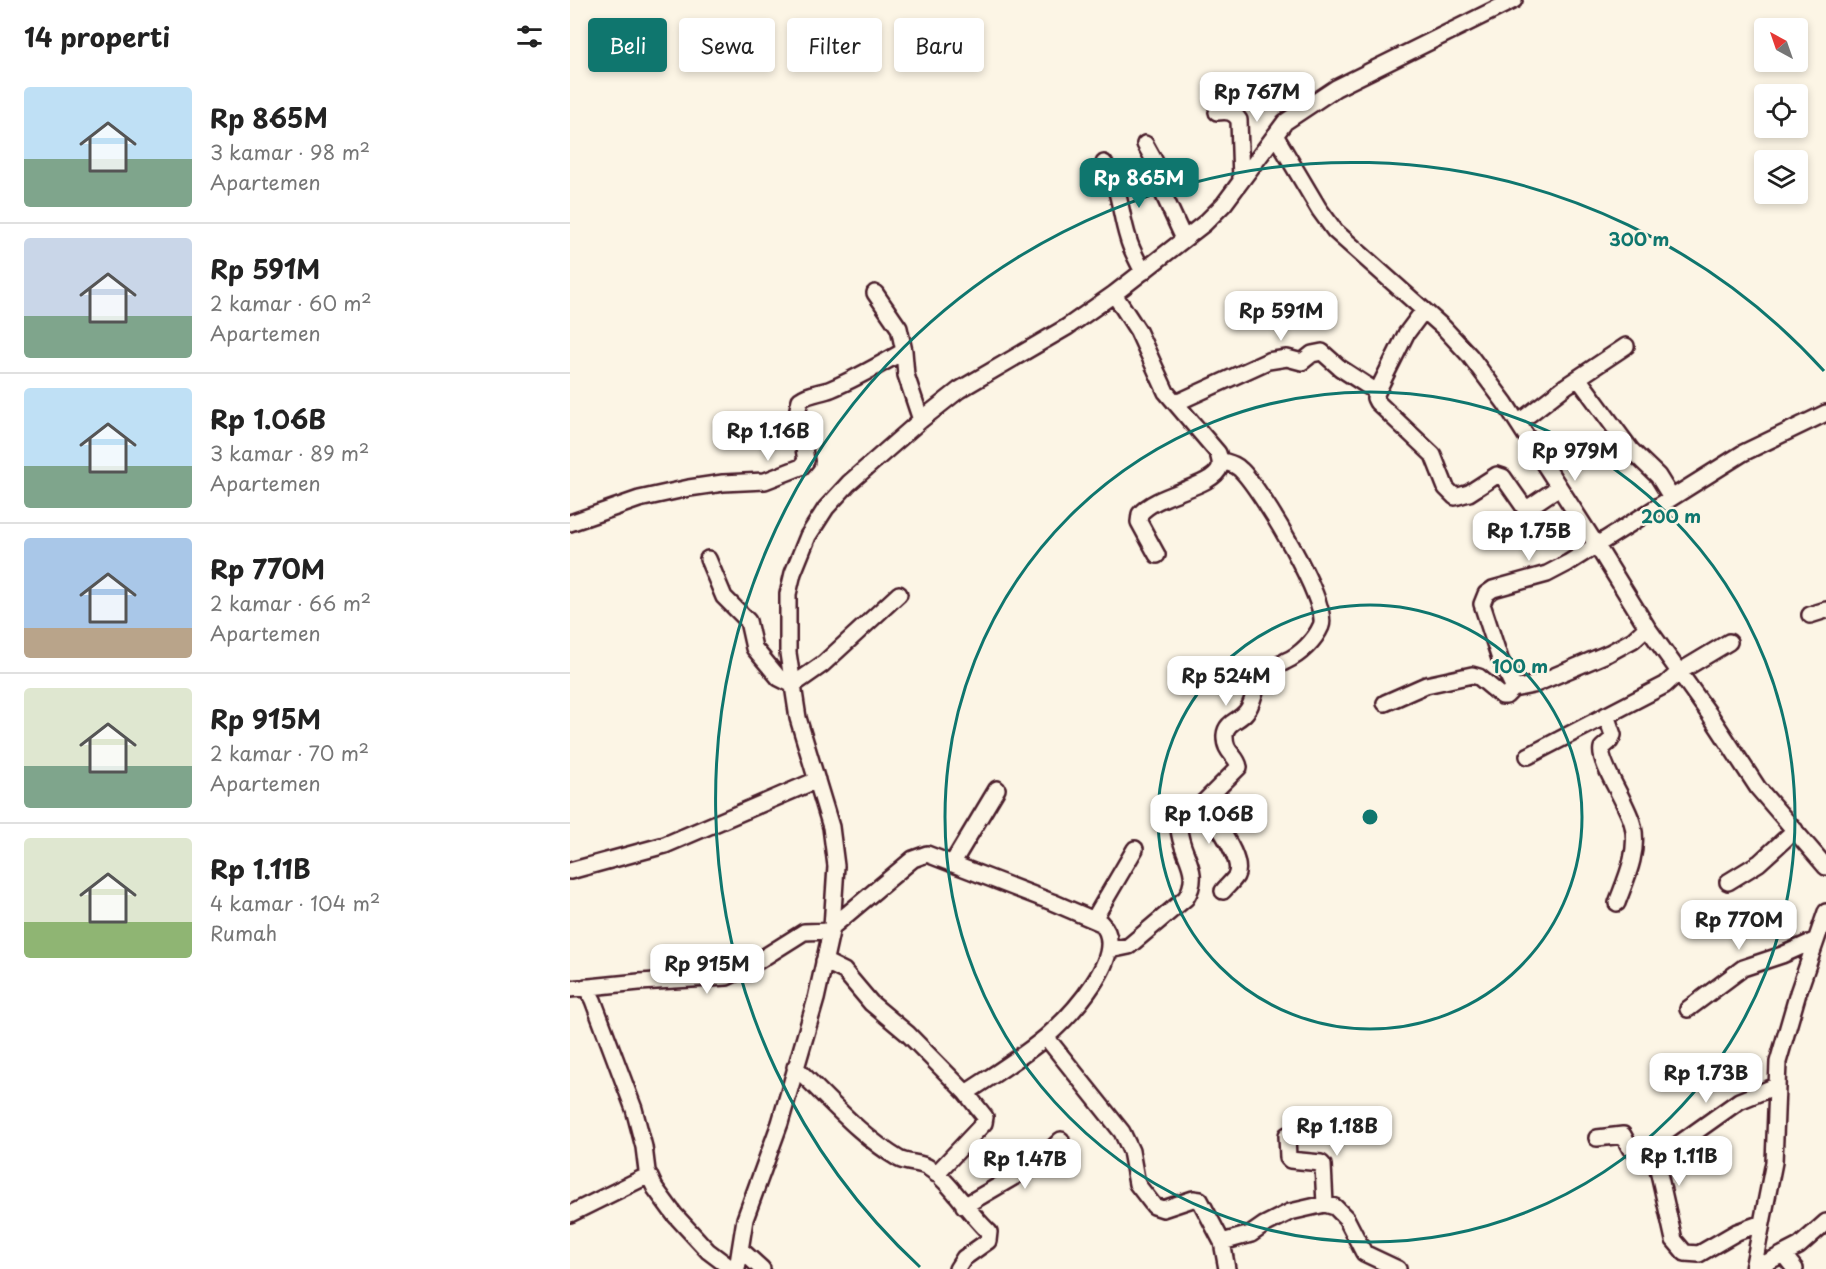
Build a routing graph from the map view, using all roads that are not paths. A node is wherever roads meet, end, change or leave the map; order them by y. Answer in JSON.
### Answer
{"nodes":[{"id":1,"x":1514,"y":0,"type":"edge"},
{"id":2,"x":1217,"y":112,"type":"dead end"},
{"id":3,"x":1275,"y":135,"type":"junction"},
{"id":4,"x":1145,"y":144,"type":"dead end"},
{"id":5,"x":1104,"y":163,"type":"dead end"},
{"id":6,"x":1241,"y":180,"type":"junction"},
{"id":7,"x":1184,"y":239,"type":"junction"},
{"id":8,"x":1143,"y":272,"type":"junction"},
{"id":9,"x":875,"y":293,"type":"dead end"},
{"id":10,"x":1114,"y":294,"type":"junction"},
{"id":11,"x":1424,"y":310,"type":"junction"},
{"id":12,"x":1626,"y":346,"type":"dead end"},
{"id":13,"x":904,"y":351,"type":"junction"},
{"id":14,"x":1578,"y":378,"type":"junction"},
{"id":15,"x":1377,"y":392,"type":"junction"},
{"id":16,"x":1176,"y":403,"type":"junction"},
{"id":17,"x":1826,"y":413,"type":"edge"},
{"id":18,"x":921,"y":420,"type":"junction"},
{"id":19,"x":1518,"y":423,"type":"junction"},
{"id":20,"x":1220,"y":460,"type":"junction"},
{"id":21,"x":1559,"y":487,"type":"junction"},
{"id":22,"x":1671,"y":497,"type":"junction"},
{"id":23,"x":570,"y":524,"type":"edge"},
{"id":24,"x":1597,"y":546,"type":"junction"},
{"id":25,"x":1157,"y":555,"type":"dead end"},
{"id":26,"x":708,"y":559,"type":"dead end"},
{"id":27,"x":899,"y":594,"type":"dead end"},
{"id":28,"x":1826,"y":610,"type":"edge"},
{"id":29,"x":1810,"y":615,"type":"dead end"},
{"id":30,"x":1647,"y":627,"type":"junction"},
{"id":31,"x":1729,"y":642,"type":"dead end"},
{"id":32,"x":1679,"y":672,"type":"junction"},
{"id":33,"x":793,"y":685,"type":"junction"},
{"id":34,"x":1513,"y":689,"type":"junction"},
{"id":35,"x":1385,"y":703,"type":"dead end"},
{"id":36,"x":1606,"y":715,"type":"junction"},
{"id":37,"x":1528,"y":756,"type":"dead end"},
{"id":38,"x":817,"y":780,"type":"junction"},
{"id":39,"x":997,"y":789,"type":"dead end"},
{"id":40,"x":1204,"y":802,"type":"junction"},
{"id":41,"x":1795,"y":831,"type":"junction"},
{"id":42,"x":1135,"y":849,"type":"dead end"},
{"id":43,"x":952,"y":864,"type":"junction"},
{"id":44,"x":1826,"y":867,"type":"edge"},
{"id":45,"x":570,"y":871,"type":"edge"},
{"id":46,"x":1728,"y":882,"type":"dead end"},
{"id":47,"x":1223,"y":891,"type":"dead end"},
{"id":48,"x":1617,"y":903,"type":"dead end"},
{"id":49,"x":1826,"y":912,"type":"edge"},
{"id":50,"x":1094,"y":919,"type":"junction"},
{"id":51,"x":831,"y":929,"type":"junction"},
{"id":52,"x":1816,"y":940,"type":"junction"},
{"id":53,"x":1110,"y":950,"type":"junction"},
{"id":54,"x":824,"y":961,"type":"junction"},
{"id":55,"x":586,"y":987,"type":"junction"},
{"id":56,"x":570,"y":989,"type":"edge"},
{"id":57,"x":1688,"y":1009,"type":"dead end"},
{"id":58,"x":1046,"y":1037,"type":"junction"},
{"id":59,"x":795,"y":1068,"type":"junction"},
{"id":60,"x":1776,"y":1086,"type":"junction"},
{"id":61,"x":966,"y":1093,"type":"junction"},
{"id":62,"x":1287,"y":1136,"type":"dead end"},
{"id":63,"x":1598,"y":1138,"type":"dead end"},
{"id":64,"x":1061,"y":1140,"type":"dead end"},
{"id":65,"x":1656,"y":1160,"type":"junction"},
{"id":66,"x":936,"y":1174,"type":"junction"},
{"id":67,"x":649,"y":1175,"type":"junction"},
{"id":68,"x":1325,"y":1204,"type":"junction"},
{"id":69,"x":964,"y":1206,"type":"junction"},
{"id":70,"x":570,"y":1214,"type":"edge"},
{"id":71,"x":1762,"y":1223,"type":"junction"},
{"id":72,"x":1826,"y":1223,"type":"edge"},
{"id":73,"x":1222,"y":1242,"type":"junction"},
{"id":74,"x":740,"y":1249,"type":"junction"},
{"id":75,"x":1783,"y":1254,"type":"junction"},
{"id":76,"x":732,"y":1269,"type":"edge"},
{"id":77,"x":737,"y":1269,"type":"edge"},
{"id":78,"x":762,"y":1269,"type":"edge"},
{"id":79,"x":957,"y":1269,"type":"edge"},
{"id":80,"x":1227,"y":1269,"type":"edge"},
{"id":81,"x":1398,"y":1269,"type":"edge"},
{"id":82,"x":1754,"y":1269,"type":"edge"},
{"id":83,"x":1796,"y":1269,"type":"edge"}],
"edges":[{"from":1,"to":3,"type":"street"},
{"from":2,"to":6,"type":"street"},
{"from":3,"to":6,"type":"street"},
{"from":3,"to":11,"type":"street"},
{"from":4,"to":7,"type":"street"},
{"from":5,"to":8,"type":"street"},
{"from":6,"to":7,"type":"street"},
{"from":7,"to":8,"type":"street"},
{"from":8,"to":10,"type":"street"},
{"from":9,"to":13,"type":"street"},
{"from":10,"to":16,"type":"street"},
{"from":10,"to":18,"type":"street"},
{"from":11,"to":15,"type":"street"},
{"from":11,"to":19,"type":"street"},
{"from":12,"to":14,"type":"street"},
{"from":13,"to":18,"type":"street"},
{"from":13,"to":23,"type":"street"},
{"from":14,"to":19,"type":"street"},
{"from":14,"to":22,"type":"street"},
{"from":15,"to":16,"type":"street"},
{"from":15,"to":21,"type":"street"},
{"from":16,"to":20,"type":"street"},
{"from":17,"to":22,"type":"street"},
{"from":18,"to":33,"type":"street"},
{"from":19,"to":21,"type":"street"},
{"from":20,"to":25,"type":"street"},
{"from":20,"to":40,"type":"street"},
{"from":21,"to":24,"type":"street"},
{"from":22,"to":24,"type":"street"},
{"from":24,"to":30,"type":"street"},
{"from":24,"to":34,"type":"street"},
{"from":26,"to":33,"type":"street"},
{"from":27,"to":33,"type":"street"},
{"from":28,"to":29,"type":"street"},
{"from":30,"to":32,"type":"street"},
{"from":30,"to":34,"type":"street"},
{"from":31,"to":32,"type":"street"},
{"from":32,"to":36,"type":"street"},
{"from":32,"to":41,"type":"street"},
{"from":33,"to":38,"type":"street"},
{"from":34,"to":35,"type":"street"},
{"from":36,"to":37,"type":"street"},
{"from":36,"to":48,"type":"street"},
{"from":38,"to":45,"type":"street"},
{"from":38,"to":51,"type":"street"},
{"from":39,"to":43,"type":"street"},
{"from":40,"to":47,"type":"street"},
{"from":40,"to":53,"type":"street"},
{"from":41,"to":44,"type":"street"},
{"from":41,"to":46,"type":"street"},
{"from":42,"to":50,"type":"street"},
{"from":43,"to":50,"type":"street"},
{"from":43,"to":51,"type":"street"},
{"from":49,"to":52,"type":"street"},
{"from":50,"to":53,"type":"street"},
{"from":51,"to":54,"type":"street"},
{"from":51,"to":55,"type":"street"},
{"from":52,"to":57,"type":"street"},
{"from":52,"to":60,"type":"street"},
{"from":53,"to":58,"type":"street"},
{"from":54,"to":59,"type":"street"},
{"from":54,"to":61,"type":"street"},
{"from":55,"to":56,"type":"street"},
{"from":55,"to":67,"type":"street"},
{"from":58,"to":61,"type":"street"},
{"from":58,"to":73,"type":"street"},
{"from":59,"to":66,"type":"street"},
{"from":59,"to":74,"type":"street"},
{"from":60,"to":65,"type":"street"},
{"from":60,"to":71,"type":"street"},
{"from":61,"to":66,"type":"street"},
{"from":62,"to":68,"type":"street"},
{"from":63,"to":65,"type":"street"},
{"from":64,"to":69,"type":"street"},
{"from":65,"to":71,"type":"street"},
{"from":66,"to":69,"type":"street"},
{"from":67,"to":70,"type":"street"},
{"from":67,"to":76,"type":"street"},
{"from":68,"to":73,"type":"street"},
{"from":68,"to":81,"type":"street"},
{"from":69,"to":79,"type":"street"},
{"from":71,"to":82,"type":"street"},
{"from":72,"to":75,"type":"street"},
{"from":73,"to":80,"type":"street"},
{"from":74,"to":77,"type":"street"},
{"from":74,"to":78,"type":"street"},
{"from":75,"to":82,"type":"street"},
{"from":75,"to":83,"type":"street"}]}
